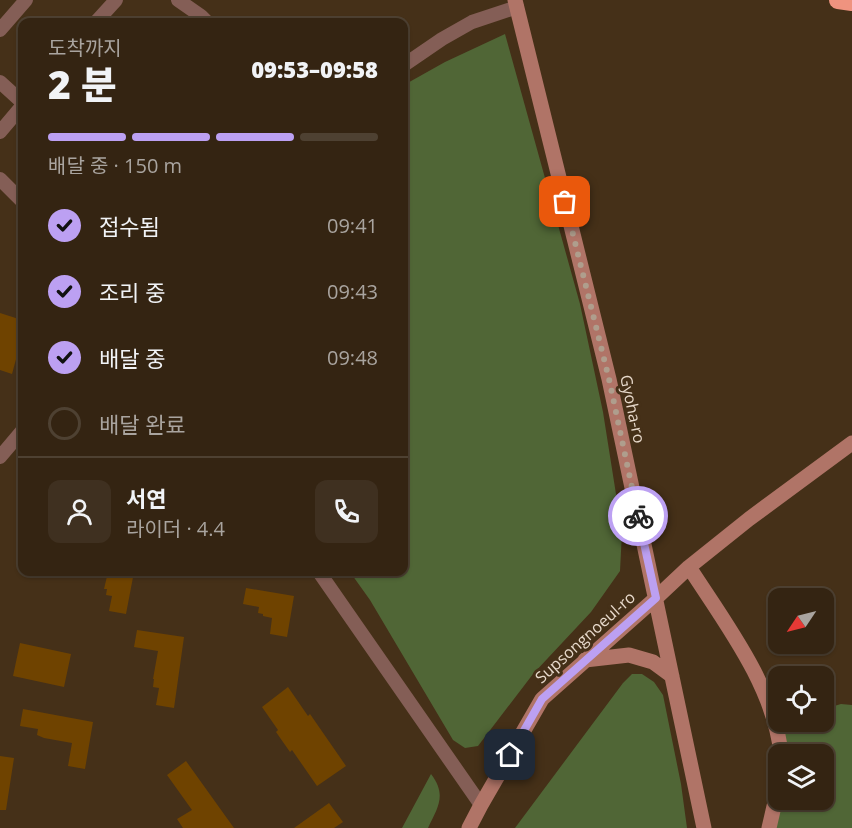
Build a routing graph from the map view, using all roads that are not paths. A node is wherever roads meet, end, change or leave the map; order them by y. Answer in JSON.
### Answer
{"nodes":[{"id":1,"x":26,"y":0,"type":"edge"},
{"id":2,"x":116,"y":0,"type":"edge"},
{"id":3,"x":178,"y":0,"type":"edge"},
{"id":4,"x":838,"y":0,"type":"edge"},
{"id":5,"x":852,"y":2,"type":"edge"},
{"id":6,"x":516,"y":4,"type":"edge"},
{"id":7,"x":100,"y":18,"type":"edge"},
{"id":8,"x":203,"y":18,"type":"edge"},
{"id":9,"x":0,"y":30,"type":"edge"},
{"id":10,"x":408,"y":62,"type":"edge"},
{"id":11,"x":0,"y":82,"type":"edge"},
{"id":12,"x":18,"y":100,"type":"edge"},
{"id":13,"x":18,"y":109,"type":"edge"},
{"id":14,"x":0,"y":132,"type":"edge"},
{"id":15,"x":0,"y":179,"type":"edge"},
{"id":16,"x":18,"y":197,"type":"edge"},
{"id":17,"x":18,"y":436,"type":"edge"},
{"id":18,"x":852,"y":443,"type":"edge"},
{"id":19,"x":0,"y":457,"type":"edge"},
{"id":20,"x":689,"y":567,"type":"junction"},
{"id":21,"x":323,"y":576,"type":"edge"},
{"id":22,"x":656,"y":598,"type":"junction"},
{"id":23,"x":585,"y":660,"type":"junction"},
{"id":24,"x":672,"y":676,"type":"junction"},
{"id":25,"x":780,"y":744,"type":"edge"},
{"id":26,"x":481,"y":806,"type":"junction"},
{"id":27,"x":774,"y":810,"type":"edge"},
{"id":28,"x":469,"y":828,"type":"edge"},
{"id":29,"x":704,"y":828,"type":"edge"},
{"id":30,"x":770,"y":828,"type":"edge"}],
"edges":[{"from":1,"to":9,"type":"street"},
{"from":2,"to":7,"type":"street"},
{"from":3,"to":8,"type":"street"},
{"from":4,"to":5,"type":"highway"},
{"from":6,"to":10,"type":"street"},
{"from":6,"to":22,"type":"street","name":"Gyoha-ro"},
{"from":11,"to":12,"type":"street"},
{"from":13,"to":14,"type":"street"},
{"from":15,"to":16,"type":"street"},
{"from":17,"to":19,"type":"street"},
{"from":18,"to":20,"type":"street","name":"Supsongnoeul-ro"},
{"from":20,"to":22,"type":"street","name":"Supsongnoeul-ro"},
{"from":20,"to":25,"type":"street"},
{"from":21,"to":26,"type":"street"},
{"from":22,"to":23,"type":"street","name":"Supsongnoeul-ro"},
{"from":22,"to":24,"type":"street","name":"Gyoha-ro"},
{"from":23,"to":24,"type":"street"},
{"from":23,"to":26,"type":"street","name":"Supsongnoeul-ro"},
{"from":24,"to":29,"type":"street","name":"Gyoha-ro"},
{"from":26,"to":28,"type":"street","name":"Supsongnoeul-ro"},
{"from":27,"to":30,"type":"street"}]}
